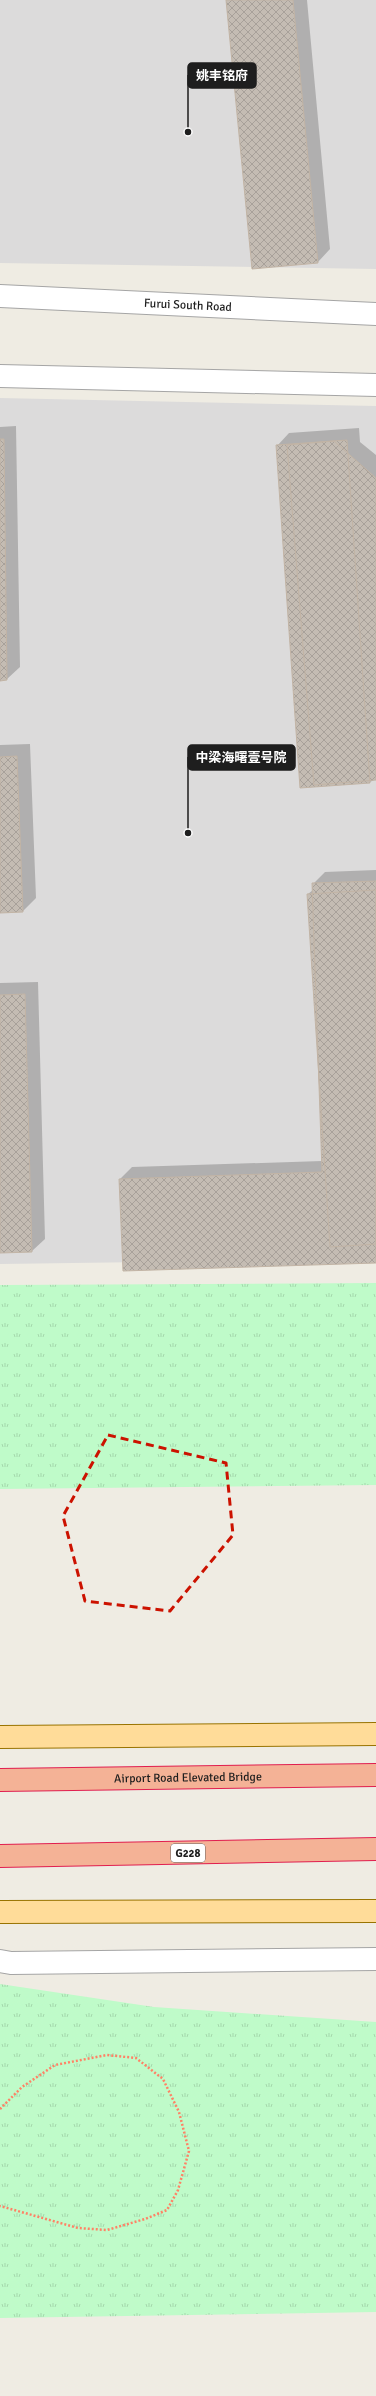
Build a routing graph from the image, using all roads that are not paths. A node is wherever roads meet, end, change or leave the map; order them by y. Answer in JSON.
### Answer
{"nodes":[{"id":1,"x":0,"y":296,"type":"edge"},
{"id":2,"x":376,"y":314,"type":"edge"},
{"id":3,"x":0,"y":376,"type":"edge"},
{"id":4,"x":376,"y":385,"type":"edge"},
{"id":5,"x":376,"y":1734,"type":"edge"},
{"id":6,"x":0,"y":1737,"type":"edge"},
{"id":7,"x":376,"y":1775,"type":"edge"},
{"id":8,"x":0,"y":1780,"type":"edge"},
{"id":9,"x":376,"y":1849,"type":"edge"},
{"id":10,"x":0,"y":1856,"type":"edge"},
{"id":11,"x":376,"y":1911,"type":"edge"},
{"id":12,"x":0,"y":1912,"type":"edge"},
{"id":13,"x":376,"y":1959,"type":"edge"},
{"id":14,"x":0,"y":1961,"type":"edge"}],
"edges":[{"from":1,"to":2,"type":"street","name":"Furui South Road"},
{"from":3,"to":4,"type":"street"},
{"from":5,"to":6,"type":"main road"},
{"from":7,"to":8,"type":"highway","name":"Airport Road Elevated Bridge"},
{"from":9,"to":10,"type":"highway","number":"G228"},
{"from":11,"to":12,"type":"main road"},
{"from":13,"to":14,"type":"street"}]}
